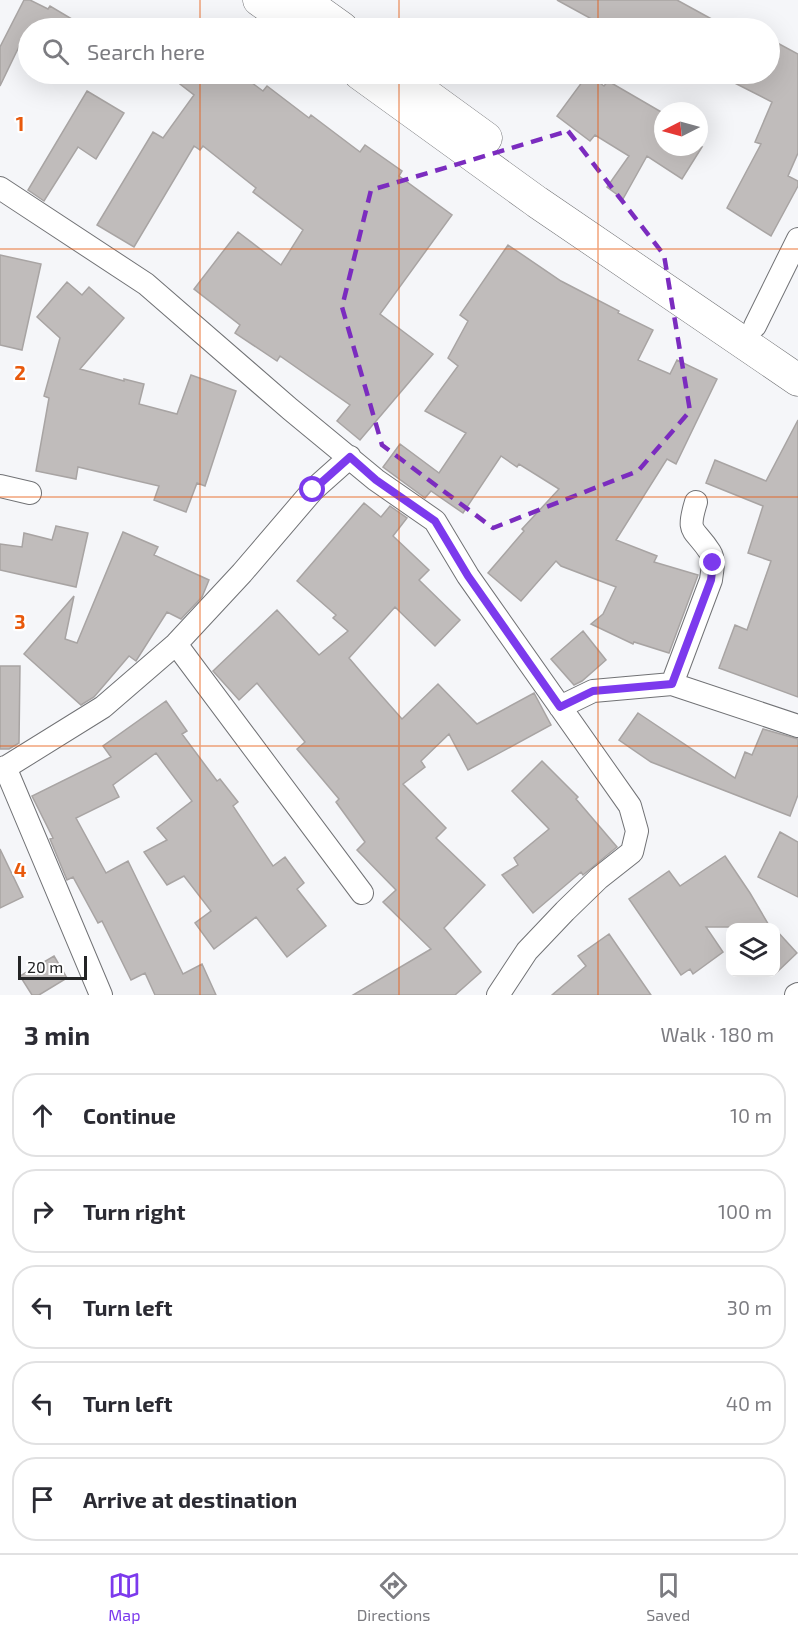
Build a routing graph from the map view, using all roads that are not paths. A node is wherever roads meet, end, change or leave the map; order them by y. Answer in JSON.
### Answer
{"nodes":[{"id":1,"x":259,"y":0,"type":"edge"},
{"id":2,"x":303,"y":0,"type":"edge"},
{"id":3,"x":285,"y":18,"type":"edge"},
{"id":4,"x":328,"y":18,"type":"edge"},
{"id":5,"x":374,"y":84,"type":"edge"},
{"id":6,"x":412,"y":84,"type":"edge"},
{"id":7,"x":0,"y":188,"type":"edge"},
{"id":8,"x":798,"y":239,"type":"edge"},
{"id":9,"x":754,"y":326,"type":"junction"},
{"id":10,"x":798,"y":357,"type":"edge"},
{"id":11,"x":798,"y":380,"type":"edge"},
{"id":12,"x":350,"y":457,"type":"junction"},
{"id":13,"x":0,"y":486,"type":"edge"},
{"id":14,"x":30,"y":493,"type":"dead end"},
{"id":15,"x":696,"y":501,"type":"dead end"},
{"id":16,"x":176,"y":644,"type":"junction"},
{"id":17,"x":672,"y":684,"type":"junction"},
{"id":18,"x":560,"y":707,"type":"junction"},
{"id":19,"x":798,"y":726,"type":"edge"},
{"id":20,"x":2,"y":769,"type":"edge"},
{"id":21,"x":362,"y":893,"type":"dead end"},
{"id":22,"x":101,"y":995,"type":"edge"},
{"id":23,"x":498,"y":995,"type":"edge"}],
"edges":[{"from":1,"to":3,"type":"main road"},
{"from":2,"to":4,"type":"main road"},
{"from":5,"to":11,"type":"main road"},
{"from":6,"to":9,"type":"main road"},
{"from":7,"to":12,"type":"street"},
{"from":8,"to":9,"type":"street"},
{"from":9,"to":10,"type":"main road"},
{"from":12,"to":16,"type":"street"},
{"from":12,"to":18,"type":"street"},
{"from":13,"to":14,"type":"street"},
{"from":15,"to":17,"type":"street"},
{"from":16,"to":20,"type":"street"},
{"from":16,"to":21,"type":"street"},
{"from":17,"to":18,"type":"street"},
{"from":17,"to":19,"type":"street"},
{"from":18,"to":23,"type":"street"},
{"from":20,"to":22,"type":"street"}]}
